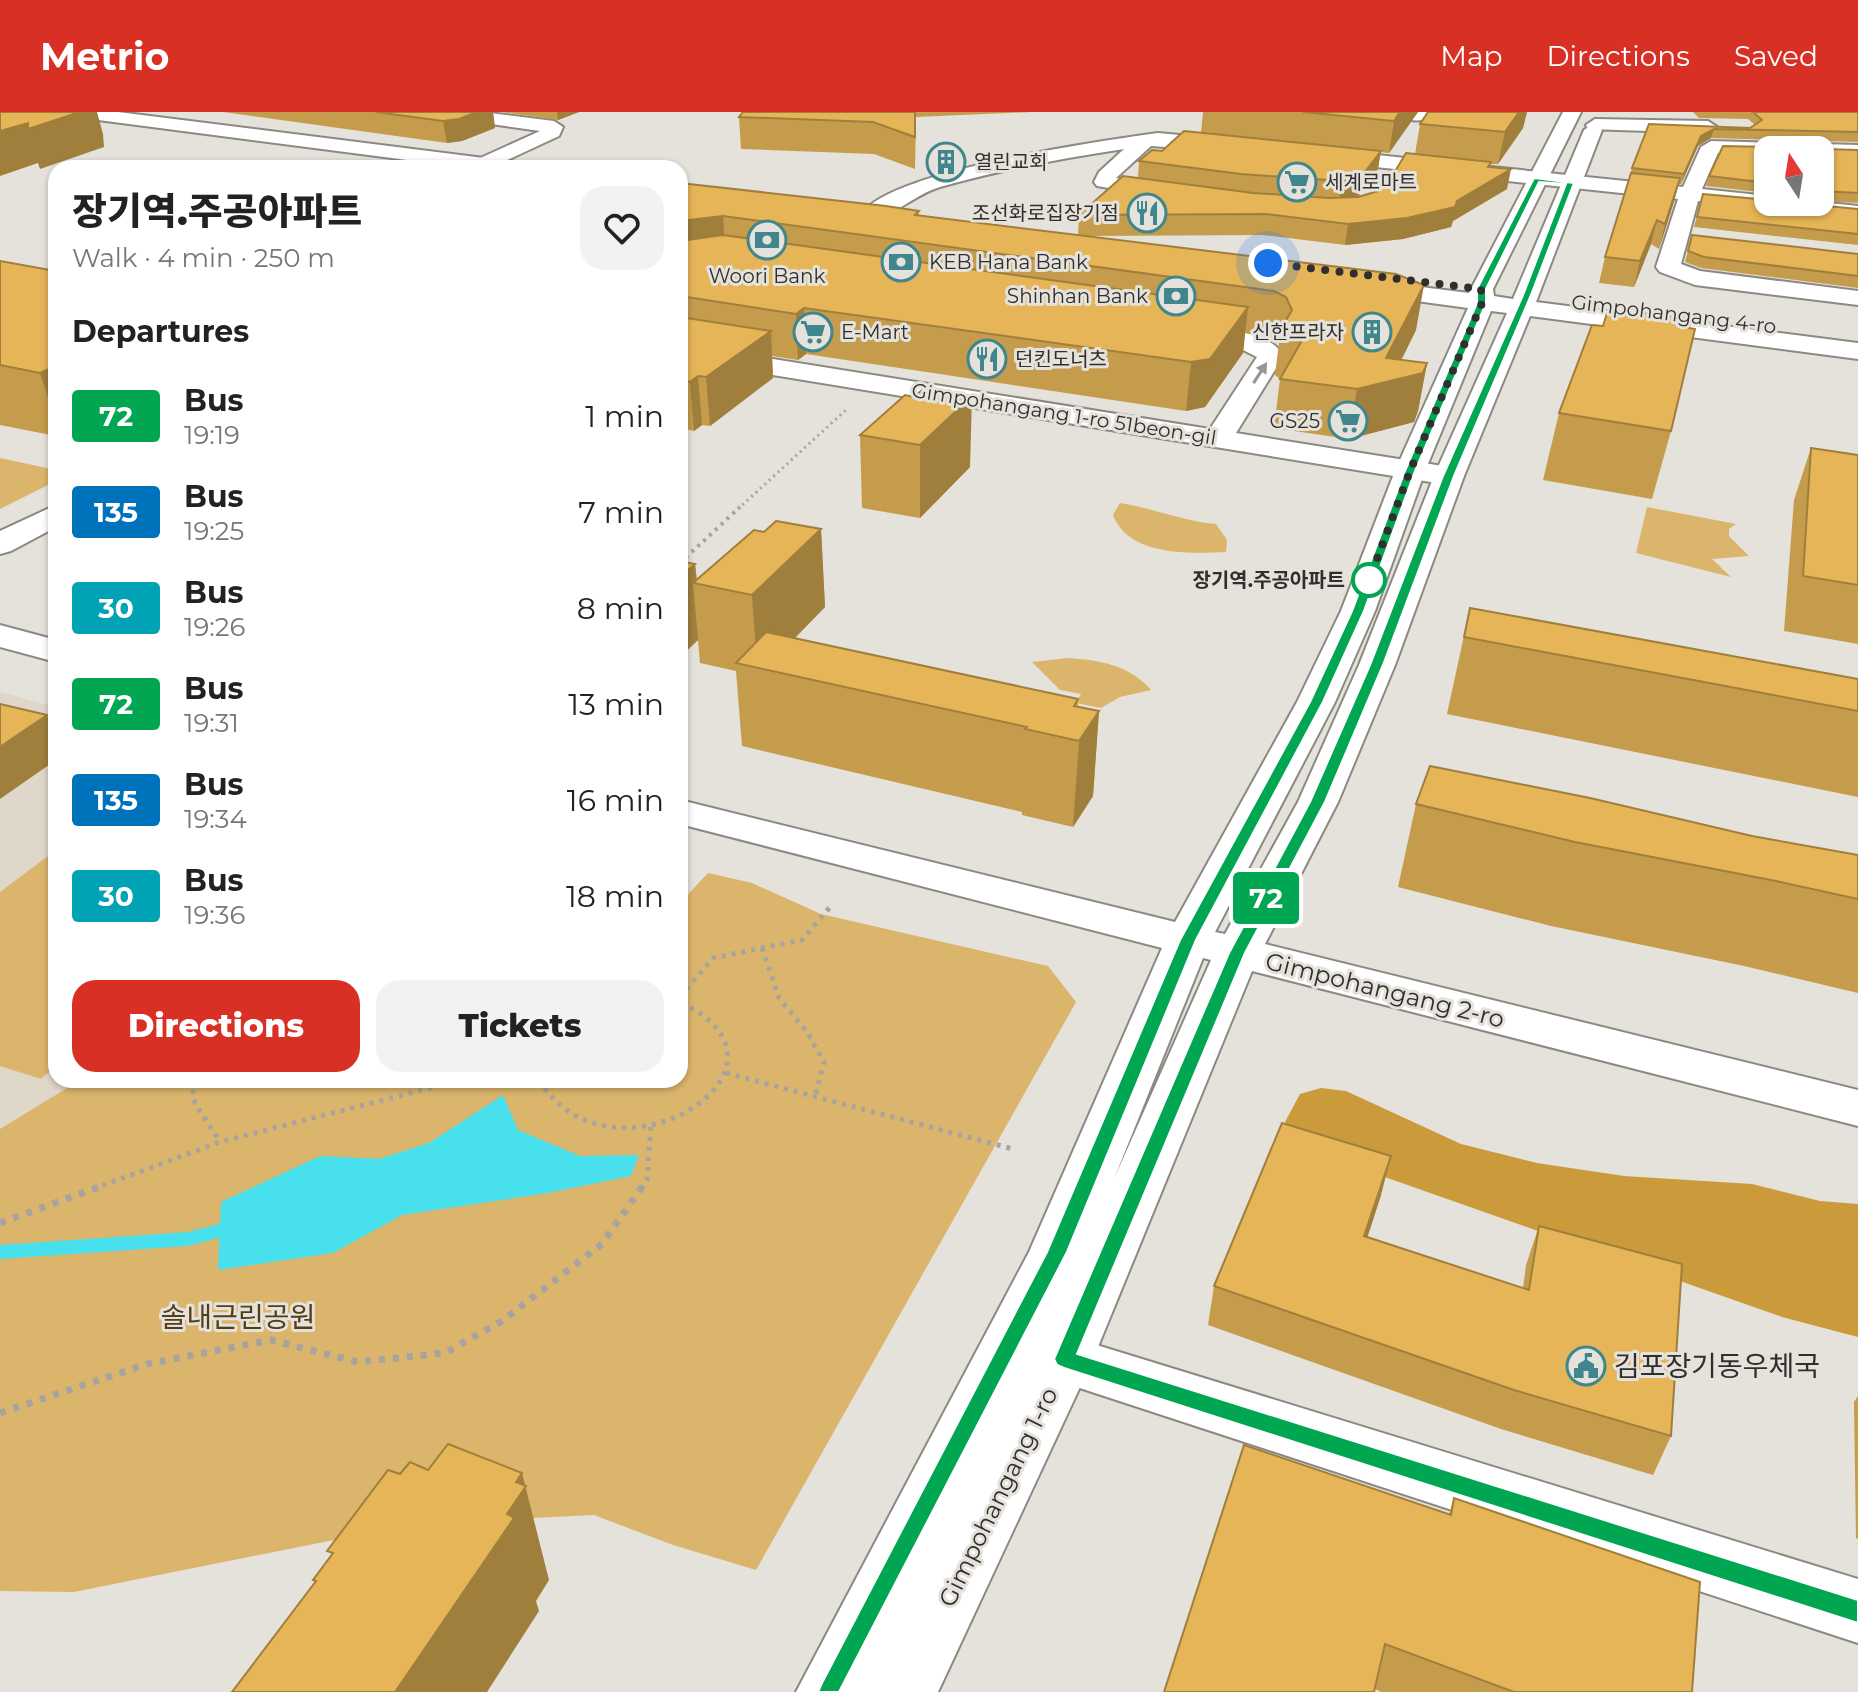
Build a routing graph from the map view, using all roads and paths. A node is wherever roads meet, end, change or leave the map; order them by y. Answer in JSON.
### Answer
{"nodes":[{"id":1,"x":441,"y":112,"type":"edge"},
{"id":2,"x":1397,"y":112,"type":"edge"},
{"id":3,"x":1430,"y":114,"type":"edge"},
{"id":4,"x":85,"y":115,"type":"edge"},
{"id":5,"x":1590,"y":116,"type":"edge"},
{"id":6,"x":1213,"y":122,"type":"dead end"},
{"id":7,"x":1728,"y":128,"type":"edge"},
{"id":8,"x":1173,"y":139,"type":"junction"},
{"id":9,"x":1146,"y":140,"type":"junction"},
{"id":10,"x":1262,"y":149,"type":"edge"},
{"id":11,"x":1292,"y":152,"type":"edge"},
{"id":12,"x":1844,"y":155,"type":"edge"},
{"id":13,"x":380,"y":160,"type":"edge"},
{"id":14,"x":451,"y":160,"type":"edge"},
{"id":15,"x":492,"y":160,"type":"edge"},
{"id":16,"x":1396,"y":164,"type":"junction"},
{"id":17,"x":1554,"y":181,"type":"junction"},
{"id":18,"x":1382,"y":183,"type":"edge"},
{"id":19,"x":1690,"y":194,"type":"junction"},
{"id":20,"x":1192,"y":195,"type":"edge"},
{"id":21,"x":1846,"y":206,"type":"edge"},
{"id":22,"x":900,"y":222,"type":"edge"},
{"id":23,"x":1343,"y":278,"type":"edge"},
{"id":24,"x":1858,"y":298,"type":"edge"},
{"id":25,"x":1502,"y":299,"type":"junction"},
{"id":26,"x":1166,"y":330,"type":"edge"},
{"id":27,"x":1858,"y":337,"type":"edge"},
{"id":28,"x":1858,"y":351,"type":"edge"},
{"id":29,"x":688,"y":353,"type":"edge"},
{"id":30,"x":850,"y":406,"type":"dead end"},
{"id":31,"x":1218,"y":439,"type":"junction"},
{"id":32,"x":1429,"y":473,"type":"junction"},
{"id":33,"x":48,"y":518,"type":"edge"},
{"id":34,"x":0,"y":544,"type":"edge"},
{"id":35,"x":688,"y":556,"type":"edge"},
{"id":36,"x":0,"y":636,"type":"edge"},
{"id":37,"x":48,"y":649,"type":"edge"},
{"id":38,"x":688,"y":814,"type":"edge"},
{"id":39,"x":830,"y":907,"type":"dead end"},
{"id":40,"x":1212,"y":947,"type":"junction"},
{"id":41,"x":762,"y":948,"type":"junction"},
{"id":42,"x":688,"y":989,"type":"edge"},
{"id":43,"x":688,"y":1003,"type":"edge"},
{"id":44,"x":726,"y":1073,"type":"junction"},
{"id":45,"x":192,"y":1088,"type":"edge"},
{"id":46,"x":430,"y":1088,"type":"edge"},
{"id":47,"x":543,"y":1088,"type":"edge"},
{"id":48,"x":815,"y":1096,"type":"junction"},
{"id":49,"x":1858,"y":1108,"type":"edge"},
{"id":50,"x":651,"y":1124,"type":"junction"},
{"id":51,"x":220,"y":1142,"type":"junction"},
{"id":52,"x":1013,"y":1149,"type":"dead end"},
{"id":53,"x":0,"y":1223,"type":"edge"},
{"id":54,"x":1064,"y":1359,"type":"junction"},
{"id":55,"x":0,"y":1413,"type":"edge"},
{"id":56,"x":1858,"y":1611,"type":"edge"},
{"id":57,"x":831,"y":1692,"type":"edge"},
{"id":58,"x":902,"y":1692,"type":"edge"}],
"edges":[{"from":1,"to":15,"type":"street"},
{"from":2,"to":3,"type":"street"},
{"from":3,"to":16,"type":"street"},
{"from":4,"to":13,"type":"street"},
{"from":4,"to":14,"type":"street"},
{"from":5,"to":7,"type":"street"},
{"from":5,"to":17,"type":"street","name":"Gimpohangang 1-ro"},
{"from":6,"to":8,"type":"street"},
{"from":8,"to":9,"type":"street"},
{"from":8,"to":10,"type":"street"},
{"from":9,"to":20,"type":"street"},
{"from":9,"to":22,"type":"street"},
{"from":11,"to":16,"type":"street"},
{"from":12,"to":19,"type":"street"},
{"from":16,"to":17,"type":"street"},
{"from":16,"to":18,"type":"street"},
{"from":17,"to":19,"type":"street"},
{"from":17,"to":25,"type":"street","name":"Gimpohangang 1-ro"},
{"from":19,"to":21,"type":"street"},
{"from":19,"to":24,"type":"street"},
{"from":23,"to":25,"type":"street","name":"Gimpohangang 4-ro"},
{"from":25,"to":27,"type":"street","name":"Gimpohangang 4-ro"},
{"from":25,"to":28,"type":"street","name":"Gimpohangang 4-ro"},
{"from":25,"to":32,"type":"street","name":"Gimpohangang 1-ro"},
{"from":31,"to":26,"type":"street","one_way":true},
{"from":29,"to":31,"type":"street","name":"Gimpohangang 1-ro 51beon-gil"},
{"from":30,"to":35,"type":"path"},
{"from":31,"to":32,"type":"street","name":"Gimpohangang 1-ro 51beon-gil"},
{"from":32,"to":40,"type":"street","name":"Gimpohangang 1-ro"},
{"from":33,"to":34,"type":"street"},
{"from":36,"to":37,"type":"street"},
{"from":38,"to":40,"type":"street","name":"Gimpohangang 2-ro"},
{"from":39,"to":41,"type":"path"},
{"from":40,"to":49,"type":"street","name":"Gimpohangang 2-ro"},
{"from":40,"to":54,"type":"street","name":"Gimpohangang 1-ro"},
{"from":40,"to":57,"type":"street","name":"Gimpohangang 1-ro"},
{"from":41,"to":42,"type":"path"},
{"from":41,"to":48,"type":"path"},
{"from":43,"to":44,"type":"path"},
{"from":44,"to":48,"type":"path"},
{"from":44,"to":50,"type":"path"},
{"from":45,"to":51,"type":"path"},
{"from":46,"to":51,"type":"path"},
{"from":47,"to":50,"type":"path"},
{"from":48,"to":52,"type":"path"},
{"from":50,"to":55,"type":"path"},
{"from":51,"to":53,"type":"path"},
{"from":54,"to":56,"type":"street"},
{"from":54,"to":58,"type":"street","name":"Gimpohangang 1-ro"}]}
